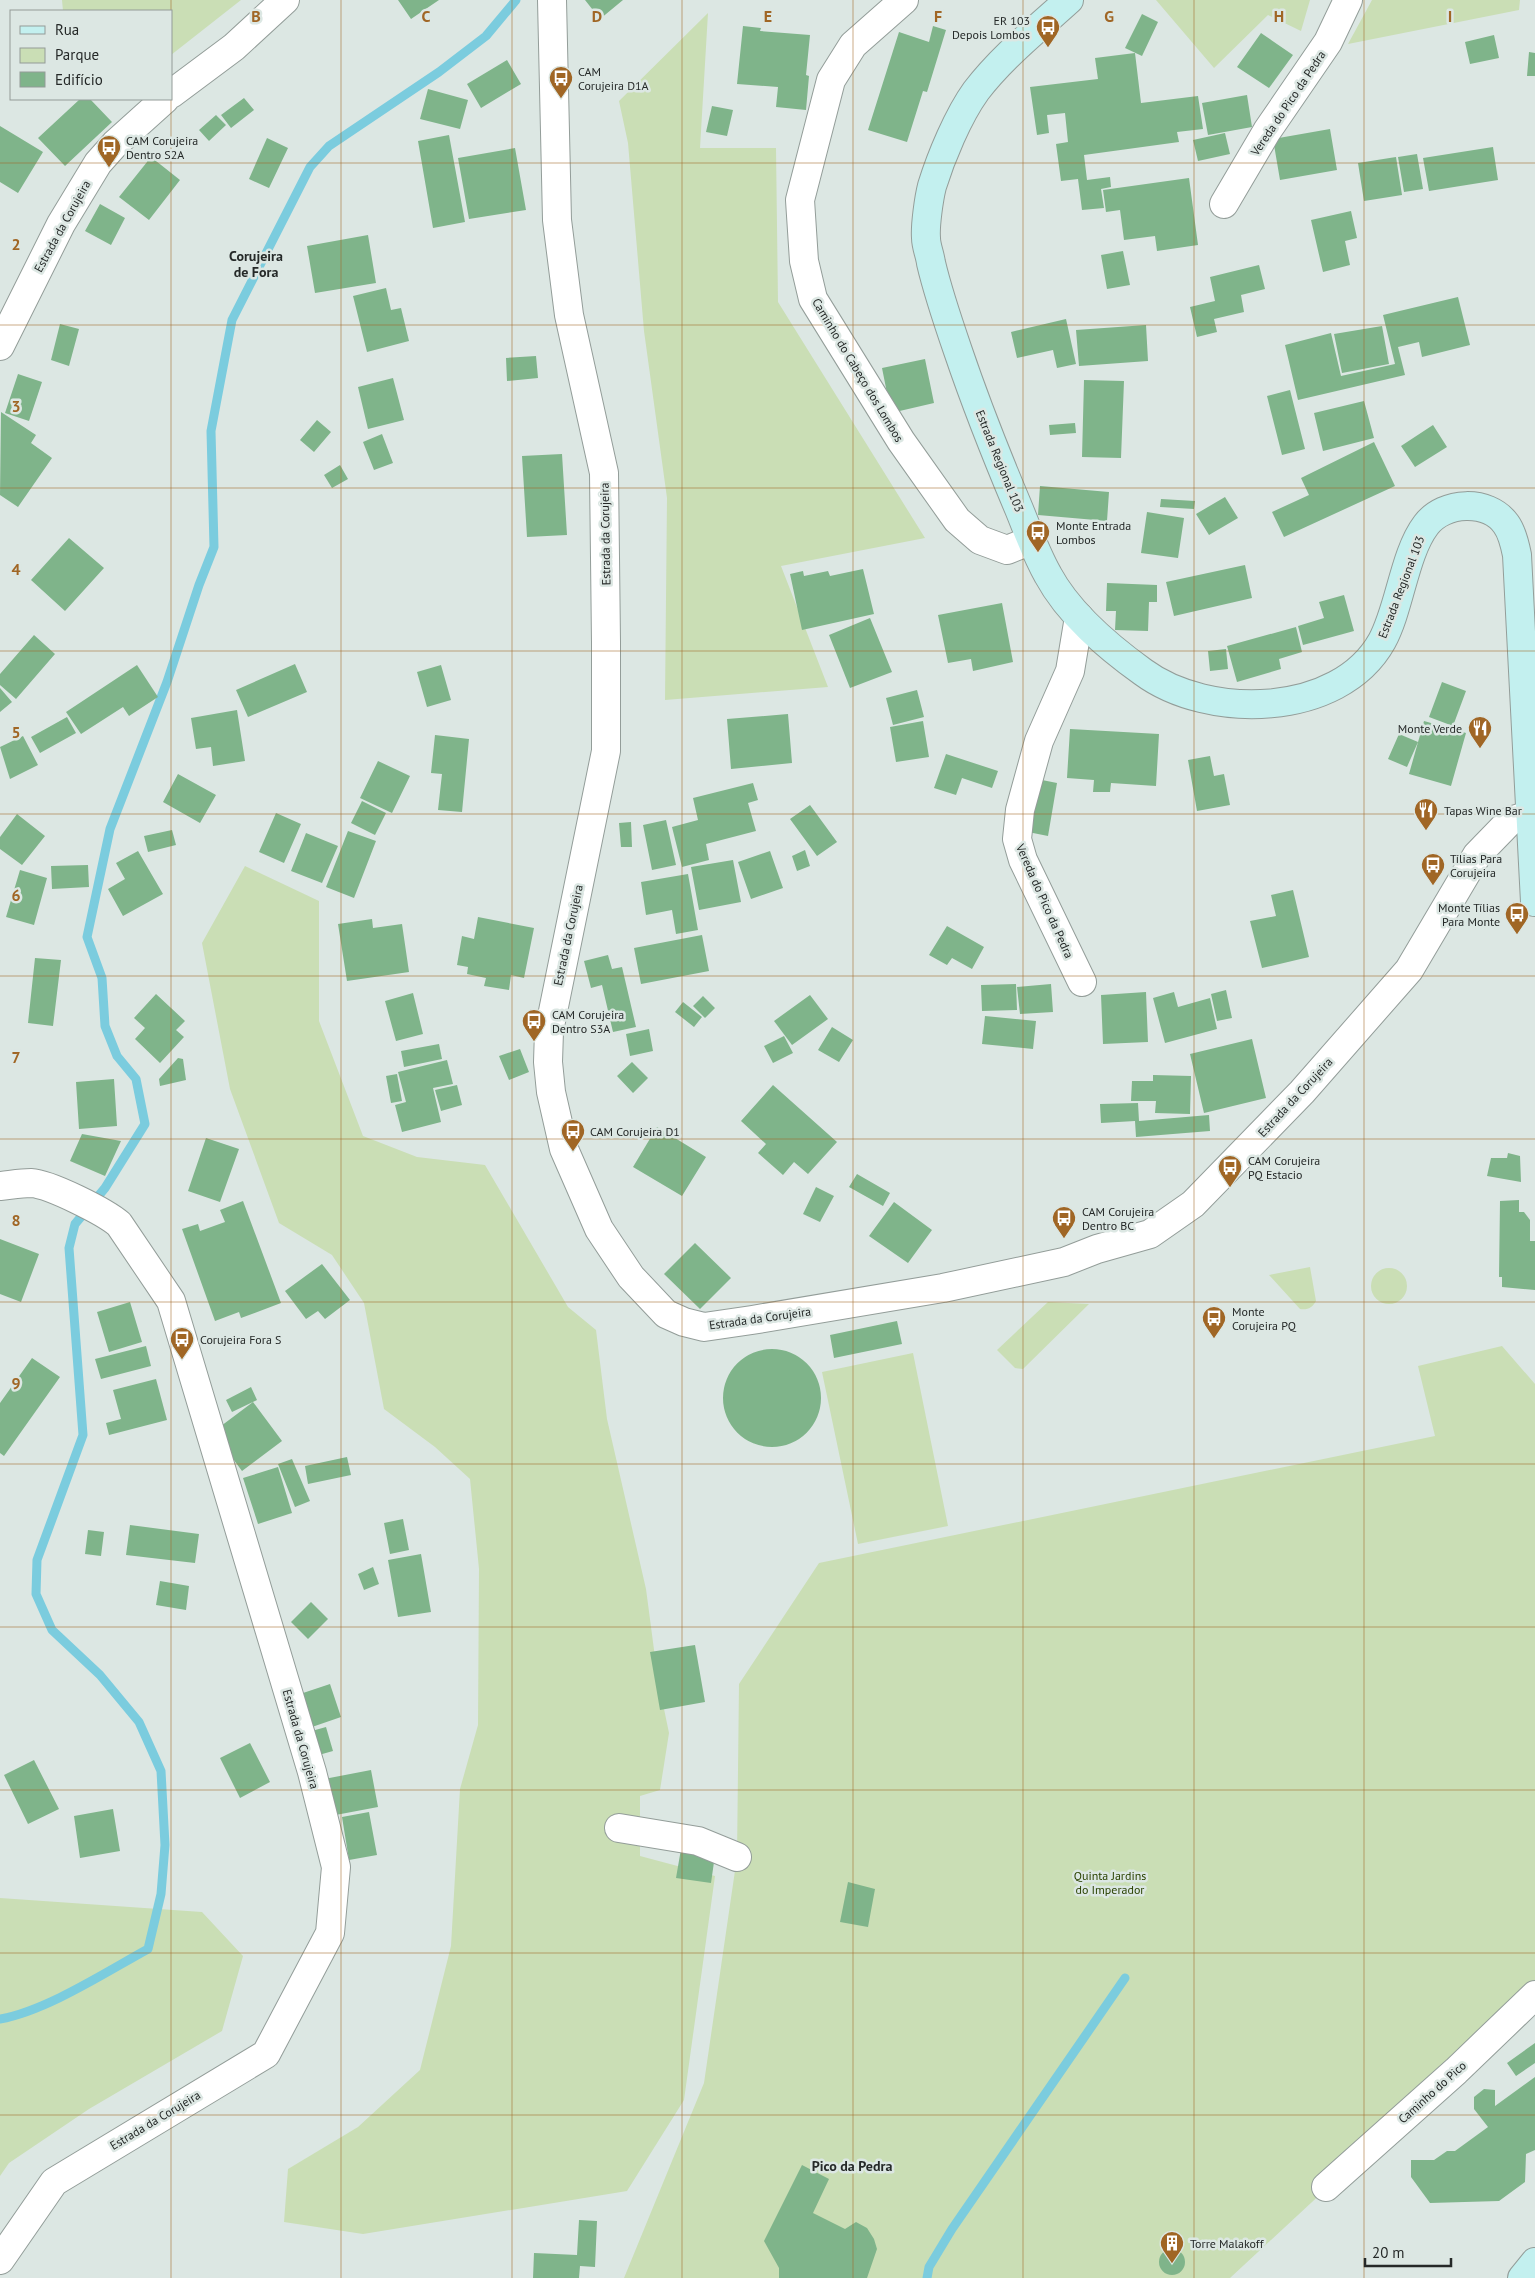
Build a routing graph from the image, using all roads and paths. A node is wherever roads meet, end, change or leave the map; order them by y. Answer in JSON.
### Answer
{"nodes":[{"id":1,"x":285,"y":0,"type":"edge"},
{"id":2,"x":552,"y":0,"type":"edge"},
{"id":3,"x":904,"y":0,"type":"edge"},
{"id":4,"x":1069,"y":0,"type":"edge"},
{"id":5,"x":1348,"y":0,"type":"edge"},
{"id":6,"x":172,"y":93,"type":"edge"},
{"id":7,"x":163,"y":100,"type":"edge"},
{"id":8,"x":1224,"y":204,"type":"dead end"},
{"id":9,"x":0,"y":346,"type":"edge"},
{"id":10,"x":1032,"y":540,"type":"junction"},
{"id":11,"x":1079,"y":617,"type":"junction"},
{"id":12,"x":1532,"y":813,"type":"edge"},
{"id":13,"x":1535,"y":902,"type":"edge"},
{"id":14,"x":1082,"y":982,"type":"dead end"},
{"id":15,"x":0,"y":1186,"type":"edge"},
{"id":16,"x":619,"y":1828,"type":"dead end"},
{"id":17,"x":737,"y":1858,"type":"dead end"},
{"id":18,"x":1535,"y":1995,"type":"edge"},
{"id":19,"x":1326,"y":2187,"type":"dead end"},
{"id":20,"x":0,"y":2260,"type":"edge"},
{"id":21,"x":1535,"y":2262,"type":"edge"},
{"id":22,"x":1522,"y":2278,"type":"edge"}],
"edges":[{"from":1,"to":6,"type":"street"},
{"from":2,"to":12,"type":"street","name":"Estrada da Corujeira"},
{"from":3,"to":10,"type":"street","name":"Caminho do Cabeço dos Lombos"},
{"from":4,"to":10,"type":"main road","name":"Estrada Regional 103"},
{"from":5,"to":8,"type":"street","name":"Vereda do Pico da Pedra"},
{"from":7,"to":9,"type":"street","name":"Estrada da Corujeira"},
{"from":10,"to":11,"type":"main road","name":"Estrada Regional 103"},
{"from":11,"to":12,"type":"main road","name":"Estrada Regional 103"},
{"from":11,"to":14,"type":"street","name":"Vereda do Pico da Pedra"},
{"from":12,"to":13,"type":"main road","name":"Estrada Regional 103"},
{"from":15,"to":20,"type":"street","name":"Estrada da Corujeira"},
{"from":16,"to":17,"type":"street"},
{"from":18,"to":19,"type":"street","name":"Caminho do Pico"},
{"from":21,"to":22,"type":"main road"}]}
